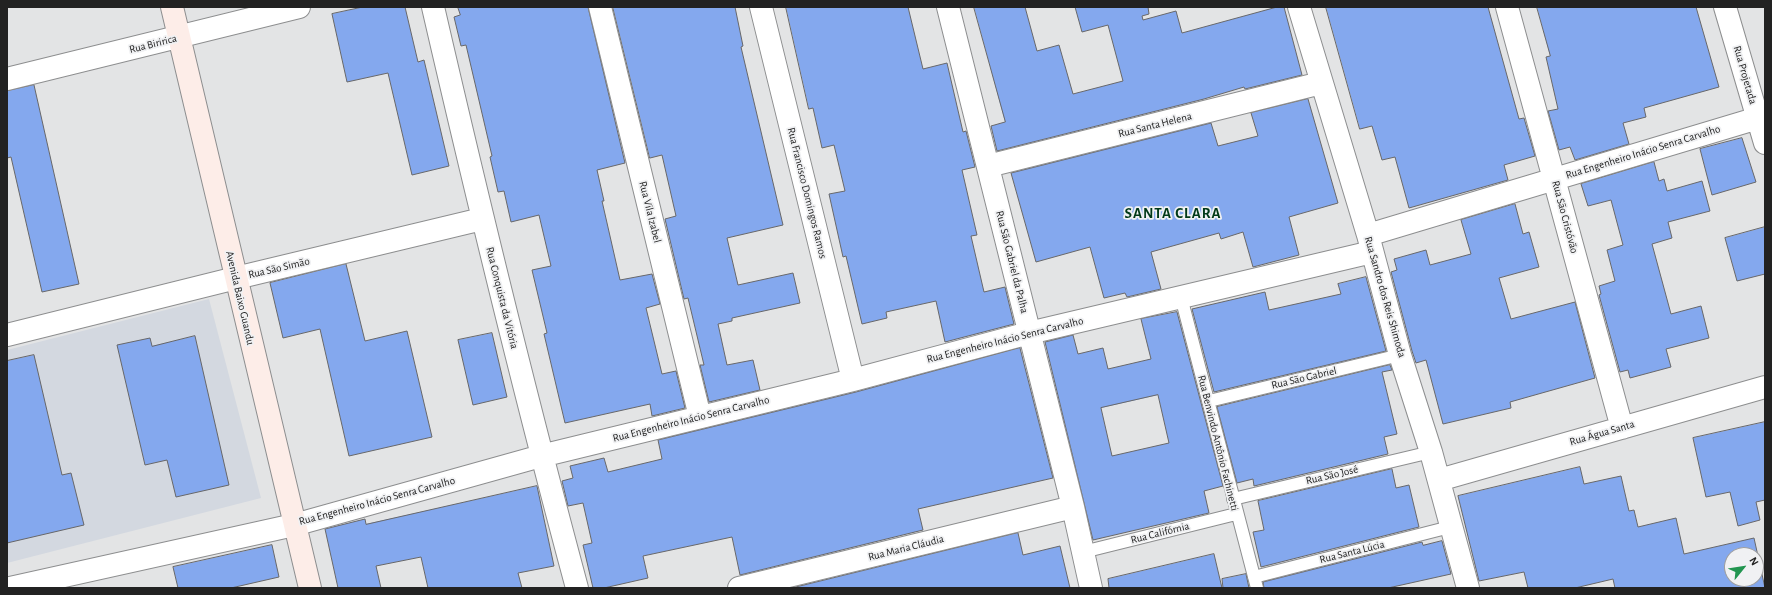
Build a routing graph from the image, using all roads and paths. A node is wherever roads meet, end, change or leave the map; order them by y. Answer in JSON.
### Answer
{"nodes":[{"id":1,"x":172,"y":7,"type":"edge"},
{"id":2,"x":299,"y":7,"type":"edge"},
{"id":3,"x":433,"y":7,"type":"edge"},
{"id":4,"x":600,"y":7,"type":"edge"},
{"id":5,"x":761,"y":7,"type":"edge"},
{"id":6,"x":948,"y":7,"type":"edge"},
{"id":7,"x":1299,"y":7,"type":"edge"},
{"id":8,"x":1507,"y":7,"type":"edge"},
{"id":9,"x":1725,"y":7,"type":"edge"},
{"id":10,"x":180,"y":37,"type":"junction"},
{"id":11,"x":7,"y":79,"type":"edge"},
{"id":12,"x":1321,"y":83,"type":"junction"},
{"id":13,"x":1758,"y":118,"type":"junction"},
{"id":14,"x":1765,"y":143,"type":"edge"},
{"id":15,"x":988,"y":166,"type":"junction"},
{"id":16,"x":1554,"y":179,"type":"junction"},
{"id":17,"x":482,"y":219,"type":"junction"},
{"id":18,"x":1370,"y":243,"type":"junction"},
{"id":19,"x":236,"y":278,"type":"junction"},
{"id":20,"x":1181,"y":297,"type":"junction"},
{"id":21,"x":1029,"y":333,"type":"junction"},
{"id":22,"x":7,"y":335,"type":"edge"},
{"id":23,"x":1400,"y":355,"type":"junction"},
{"id":24,"x":852,"y":380,"type":"junction"},
{"id":25,"x":1765,"y":387,"type":"edge"},
{"id":26,"x":1208,"y":401,"type":"junction"},
{"id":27,"x":700,"y":417,"type":"junction"},
{"id":28,"x":1622,"y":428,"type":"junction"},
{"id":29,"x":1431,"y":452,"type":"junction"},
{"id":30,"x":541,"y":456,"type":"junction"},
{"id":31,"x":1439,"y":480,"type":"junction"},
{"id":32,"x":1233,"y":498,"type":"junction"},
{"id":33,"x":1072,"y":507,"type":"junction"},
{"id":34,"x":1236,"y":514,"type":"junction"},
{"id":35,"x":294,"y":525,"type":"junction"},
{"id":36,"x":1450,"y":527,"type":"junction"},
{"id":37,"x":1083,"y":552,"type":"junction"},
{"id":38,"x":1255,"y":582,"type":"edge"},
{"id":39,"x":10,"y":588,"type":"edge"},
{"id":40,"x":310,"y":588,"type":"edge"},
{"id":41,"x":577,"y":588,"type":"edge"},
{"id":42,"x":739,"y":588,"type":"edge"},
{"id":43,"x":1091,"y":588,"type":"edge"},
{"id":44,"x":1468,"y":588,"type":"edge"}],
"edges":[{"from":1,"to":10,"type":"street","name":"Avenida Baixo Guandu"},
{"from":2,"to":10,"type":"street","name":"Rua Biririca"},
{"from":3,"to":17,"type":"street","name":"Rua Conquista da Vitória"},
{"from":4,"to":27,"type":"street","name":"Rua Vila Izabel"},
{"from":5,"to":24,"type":"street","name":"Rua Francisco Domingos Ramos"},
{"from":6,"to":15,"type":"street","name":"Rua São Gabriel da Palha"},
{"from":7,"to":12,"type":"street","name":"Rua Sandro dos Reis Shimoda"},
{"from":8,"to":16,"type":"street","name":"Rua São Cristóvão"},
{"from":9,"to":13,"type":"street","name":"Rua Projetada"},
{"from":10,"to":11,"type":"street","name":"Rua Biririca"},
{"from":10,"to":19,"type":"street","name":"Avenida Baixo Guandu"},
{"from":12,"to":15,"type":"street","name":"Rua Santa Helena"},
{"from":12,"to":18,"type":"street","name":"Rua Sandro dos Reis Shimoda"},
{"from":13,"to":14,"type":"street","name":"Rua Projetada"},
{"from":13,"to":16,"type":"street","name":"Rua Engenheiro Inácio Senra Carvalho"},
{"from":15,"to":21,"type":"street","name":"Rua São Gabriel da Palha"},
{"from":16,"to":18,"type":"street","name":"Rua Engenheiro Inácio Senra Carvalho"},
{"from":16,"to":28,"type":"street","name":"Rua São Cristóvão"},
{"from":17,"to":19,"type":"street","name":"Rua São Simão"},
{"from":17,"to":30,"type":"street","name":"Rua Conquista da Vitória"},
{"from":18,"to":20,"type":"street","name":"Rua Engenheiro Inácio Senra Carvalho"},
{"from":18,"to":23,"type":"street","name":"Rua Sandro dos Reis Shimoda"},
{"from":19,"to":22,"type":"street","name":"Rua São Simão"},
{"from":19,"to":35,"type":"street","name":"Avenida Baixo Guandu"},
{"from":20,"to":21,"type":"street","name":"Rua Engenheiro Inácio Senra Carvalho"},
{"from":20,"to":26,"type":"lane","name":"Rua Benvindo Antônio Fachinetti"},
{"from":21,"to":24,"type":"street","name":"Rua Engenheiro Inácio Senra Carvalho"},
{"from":21,"to":33,"type":"street","name":"Rua São Gabriel da Palha"},
{"from":23,"to":26,"type":"lane","name":"Rua São Gabriel"},
{"from":23,"to":29,"type":"street","name":"Rua Sandro dos Reis Shimoda"},
{"from":24,"to":27,"type":"street","name":"Rua Engenheiro Inácio Senra Carvalho"},
{"from":25,"to":28,"type":"street","name":"Rua Água Santa"},
{"from":26,"to":32,"type":"lane","name":"Rua Benvindo Antônio Fachinetti"},
{"from":27,"to":30,"type":"street","name":"Rua Engenheiro Inácio Senra Carvalho"},
{"from":28,"to":31,"type":"street","name":"Rua Água Santa"},
{"from":29,"to":31,"type":"street","name":"Rua Sandro dos Reis Shimoda"},
{"from":29,"to":32,"type":"lane","name":"Rua São José"},
{"from":30,"to":35,"type":"street","name":"Rua Engenheiro Inácio Senra Carvalho"},
{"from":30,"to":41,"type":"street","name":"Rua Conquista da Vitória"},
{"from":31,"to":36,"type":"street","name":"Rua Sandro dos Reis Shimoda"},
{"from":32,"to":34,"type":"lane","name":"Rua Benvindo Antônio Fachinetti"},
{"from":33,"to":37,"type":"street","name":"Rua São Gabriel da Palha"},
{"from":33,"to":42,"type":"street","name":"Rua Maria Cláudia"},
{"from":34,"to":37,"type":"lane","name":"Rua Califórnia"},
{"from":34,"to":38,"type":"lane","name":"Rua Benvindo Antônio Fachinetti"},
{"from":35,"to":39,"type":"street","name":"Rua Engenheiro Inácio Senra Carvalho"},
{"from":35,"to":40,"type":"street","name":"Avenida Baixo Guandu"},
{"from":36,"to":38,"type":"lane","name":"Rua Santa Lúcia"},
{"from":36,"to":44,"type":"street","name":"Rua Sandro dos Reis Shimoda"},
{"from":37,"to":43,"type":"street","name":"Rua São Gabriel da Palha"}]}
